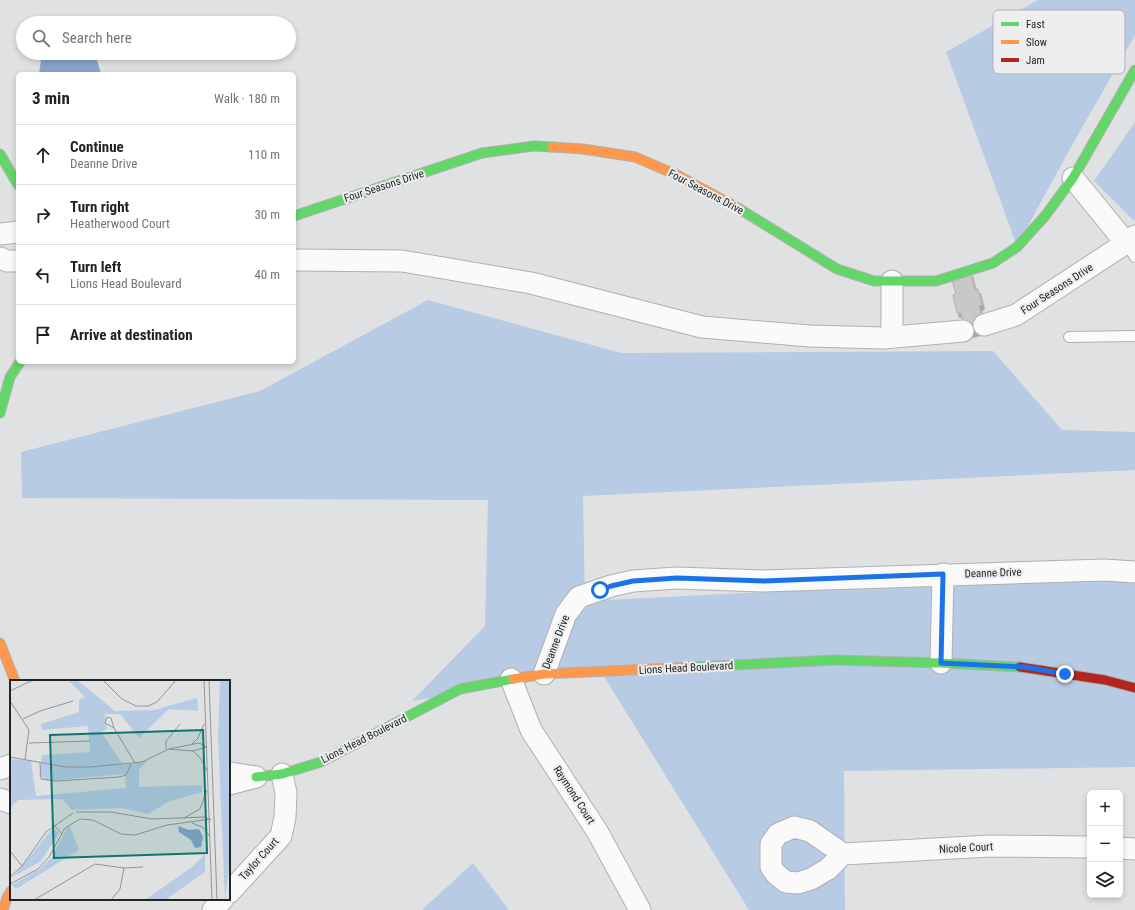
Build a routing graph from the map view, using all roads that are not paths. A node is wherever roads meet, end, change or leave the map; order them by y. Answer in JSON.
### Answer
{"nodes":[{"id":1,"x":1135,"y":70,"type":"edge"},
{"id":2,"x":0,"y":154,"type":"edge"},
{"id":3,"x":1073,"y":178,"type":"junction"},
{"id":4,"x":16,"y":183,"type":"edge"},
{"id":5,"x":296,"y":215,"type":"edge"},
{"id":6,"x":16,"y":232,"type":"edge"},
{"id":7,"x":0,"y":234,"type":"edge"},
{"id":8,"x":1132,"y":246,"type":"edge"},
{"id":9,"x":0,"y":258,"type":"edge"},
{"id":10,"x":296,"y":260,"type":"edge"},
{"id":11,"x":16,"y":261,"type":"edge"},
{"id":12,"x":892,"y":281,"type":"junction"},
{"id":13,"x":984,"y":325,"type":"dead end"},
{"id":14,"x":963,"y":330,"type":"dead end"},
{"id":15,"x":1135,"y":336,"type":"edge"},
{"id":16,"x":1070,"y":337,"type":"dead end"},
{"id":17,"x":892,"y":338,"type":"junction"},
{"id":18,"x":19,"y":364,"type":"edge"},
{"id":19,"x":0,"y":413,"type":"edge"},
{"id":20,"x":1135,"y":572,"type":"edge"},
{"id":21,"x":943,"y":574,"type":"junction"},
{"id":22,"x":0,"y":643,"type":"edge"},
{"id":23,"x":941,"y":663,"type":"junction"},
{"id":24,"x":544,"y":674,"type":"junction"},
{"id":25,"x":511,"y":679,"type":"junction"},
{"id":26,"x":15,"y":680,"type":"edge"},
{"id":27,"x":1135,"y":688,"type":"edge"},
{"id":28,"x":10,"y":765,"type":"edge"},
{"id":29,"x":0,"y":769,"type":"edge"},
{"id":30,"x":230,"y":772,"type":"edge"},
{"id":31,"x":282,"y":774,"type":"junction"},
{"id":32,"x":256,"y":777,"type":"junction"},
{"id":33,"x":230,"y":784,"type":"edge"},
{"id":34,"x":0,"y":799,"type":"edge"},
{"id":35,"x":10,"y":803,"type":"edge"},
{"id":36,"x":1087,"y":847,"type":"edge"},
{"id":37,"x":1123,"y":848,"type":"edge"},
{"id":38,"x":1135,"y":849,"type":"edge"},
{"id":39,"x":843,"y":854,"type":"dead end"},
{"id":40,"x":230,"y":892,"type":"edge"},
{"id":41,"x":10,"y":893,"type":"edge"},
{"id":42,"x":222,"y":900,"type":"edge"},
{"id":43,"x":3,"y":910,"type":"edge"},
{"id":44,"x":213,"y":910,"type":"edge"},
{"id":45,"x":640,"y":910,"type":"edge"}],
"edges":[{"from":1,"to":3,"type":"street","name":"Four Seasons Drive"},
{"from":2,"to":4,"type":"street"},
{"from":3,"to":8,"type":"street","name":"Four Seasons Drive"},
{"from":3,"to":12,"type":"street","name":"Four Seasons Drive"},
{"from":5,"to":12,"type":"street","name":"Four Seasons Drive"},
{"from":6,"to":7,"type":"street"},
{"from":8,"to":13,"type":"street","name":"Four Seasons Drive"},
{"from":9,"to":11,"type":"street"},
{"from":10,"to":17,"type":"street"},
{"from":12,"to":17,"type":"street"},
{"from":14,"to":17,"type":"street"},
{"from":15,"to":16,"type":"lane"},
{"from":18,"to":19,"type":"street"},
{"from":20,"to":21,"type":"street","name":"Deanne Drive"},
{"from":21,"to":23,"type":"street"},
{"from":21,"to":24,"type":"street","name":"Deanne Drive"},
{"from":22,"to":26,"type":"street"},
{"from":23,"to":24,"type":"street","name":"Lions Head Boulevard"},
{"from":23,"to":27,"type":"street","name":"Lions Head Boulevard"},
{"from":24,"to":25,"type":"street","name":"Lions Head Boulevard"},
{"from":25,"to":31,"type":"street","name":"Lions Head Boulevard"},
{"from":25,"to":45,"type":"street","name":"Raymond Court"},
{"from":28,"to":29,"type":"street"},
{"from":30,"to":32,"type":"street","name":"Lions Head Boulevard"},
{"from":31,"to":32,"type":"street","name":"Lions Head Boulevard"},
{"from":31,"to":40,"type":"street","name":"Taylor Court"},
{"from":32,"to":33,"type":"street","name":"Lions Head Boulevard"},
{"from":34,"to":35,"type":"street"},
{"from":36,"to":39,"type":"street","name":"Nicole Court"},
{"from":37,"to":38,"type":"street"},
{"from":41,"to":43,"type":"street"},
{"from":42,"to":44,"type":"street"}]}
